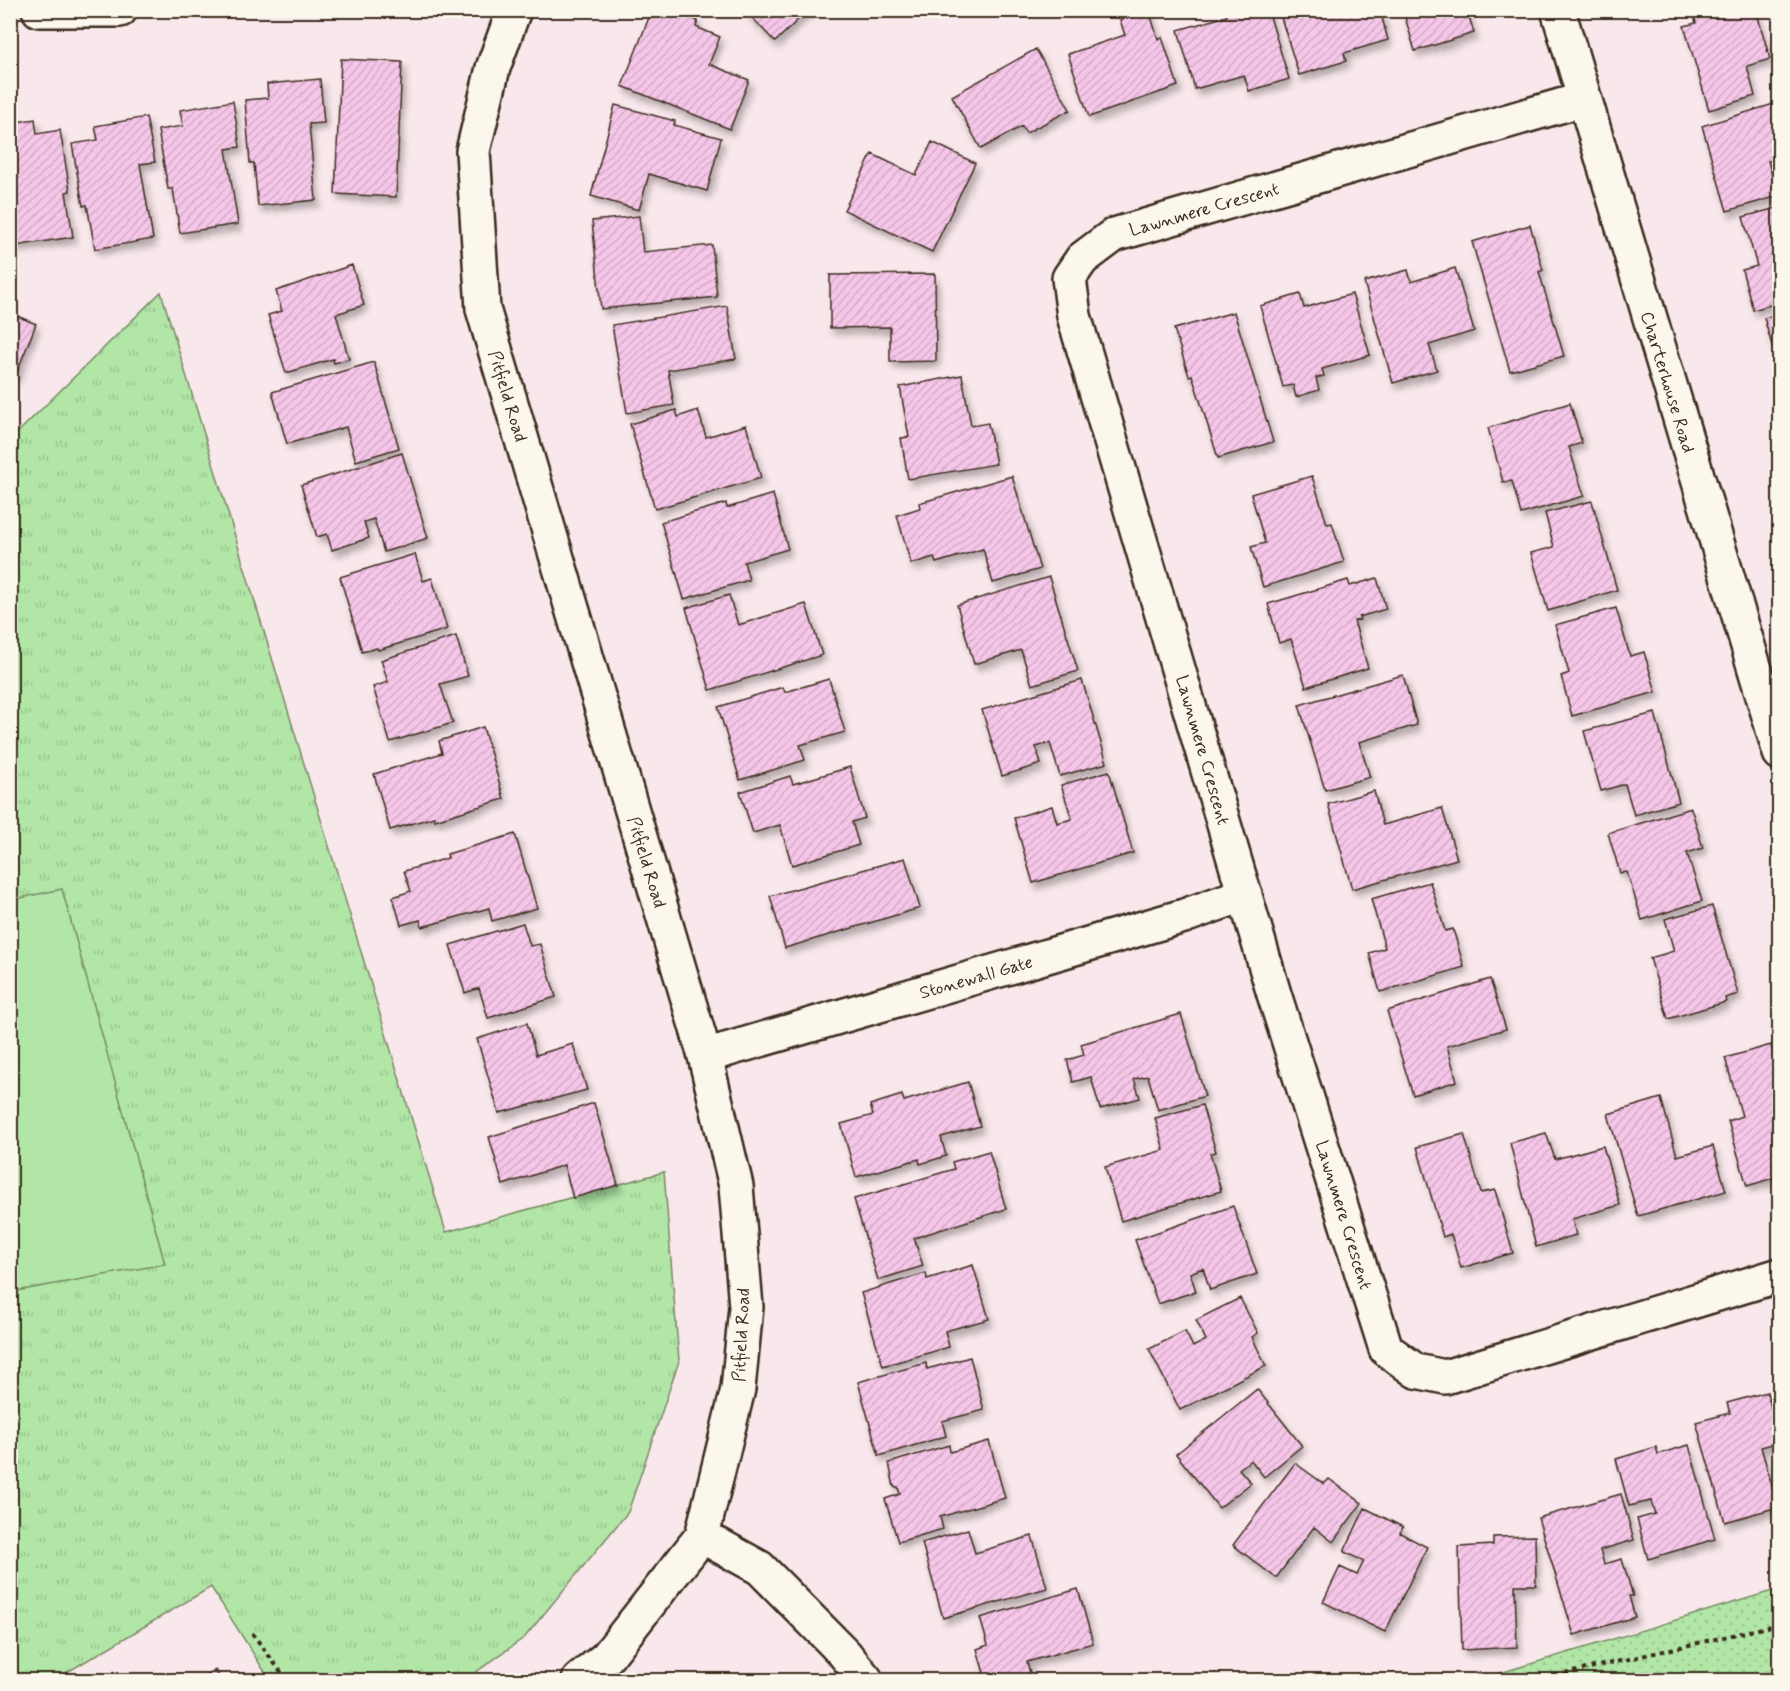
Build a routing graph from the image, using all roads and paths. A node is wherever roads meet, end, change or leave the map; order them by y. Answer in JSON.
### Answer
{"nodes":[{"id":1,"x":39,"y":10,"type":"edge"},
{"id":2,"x":120,"y":10,"type":"edge"},
{"id":3,"x":514,"y":10,"type":"edge"},
{"id":4,"x":1558,"y":10,"type":"edge"},
{"id":5,"x":1584,"y":99,"type":"junction"},
{"id":6,"x":1779,"y":753,"type":"edge"},
{"id":7,"x":1245,"y":894,"type":"junction"},
{"id":8,"x":705,"y":1056,"type":"junction"},
{"id":9,"x":1779,"y":1275,"type":"edge"},
{"id":10,"x":702,"y":1536,"type":"junction"},
{"id":11,"x":1779,"y":1624,"type":"edge"},
{"id":12,"x":252,"y":1633,"type":"dead end"},
{"id":13,"x":287,"y":1680,"type":"edge"},
{"id":14,"x":579,"y":1680,"type":"edge"},
{"id":15,"x":866,"y":1680,"type":"edge"},
{"id":16,"x":1538,"y":1680,"type":"edge"}],
"edges":[{"from":1,"to":2,"type":"street"},
{"from":3,"to":8,"type":"street","name":"Pitfield Road"},
{"from":4,"to":5,"type":"street","name":"Charterhouse Road"},
{"from":5,"to":6,"type":"street","name":"Charterhouse Road"},
{"from":5,"to":7,"type":"street","name":"Lawnmere Crescent"},
{"from":7,"to":8,"type":"street","name":"Stonewall Gate"},
{"from":7,"to":9,"type":"street","name":"Lawnmere Crescent"},
{"from":8,"to":10,"type":"street","name":"Pitfield Road"},
{"from":10,"to":14,"type":"street","name":"Pitfield Road"},
{"from":10,"to":15,"type":"street"},
{"from":11,"to":16,"type":"path"},
{"from":12,"to":13,"type":"path"}]}
